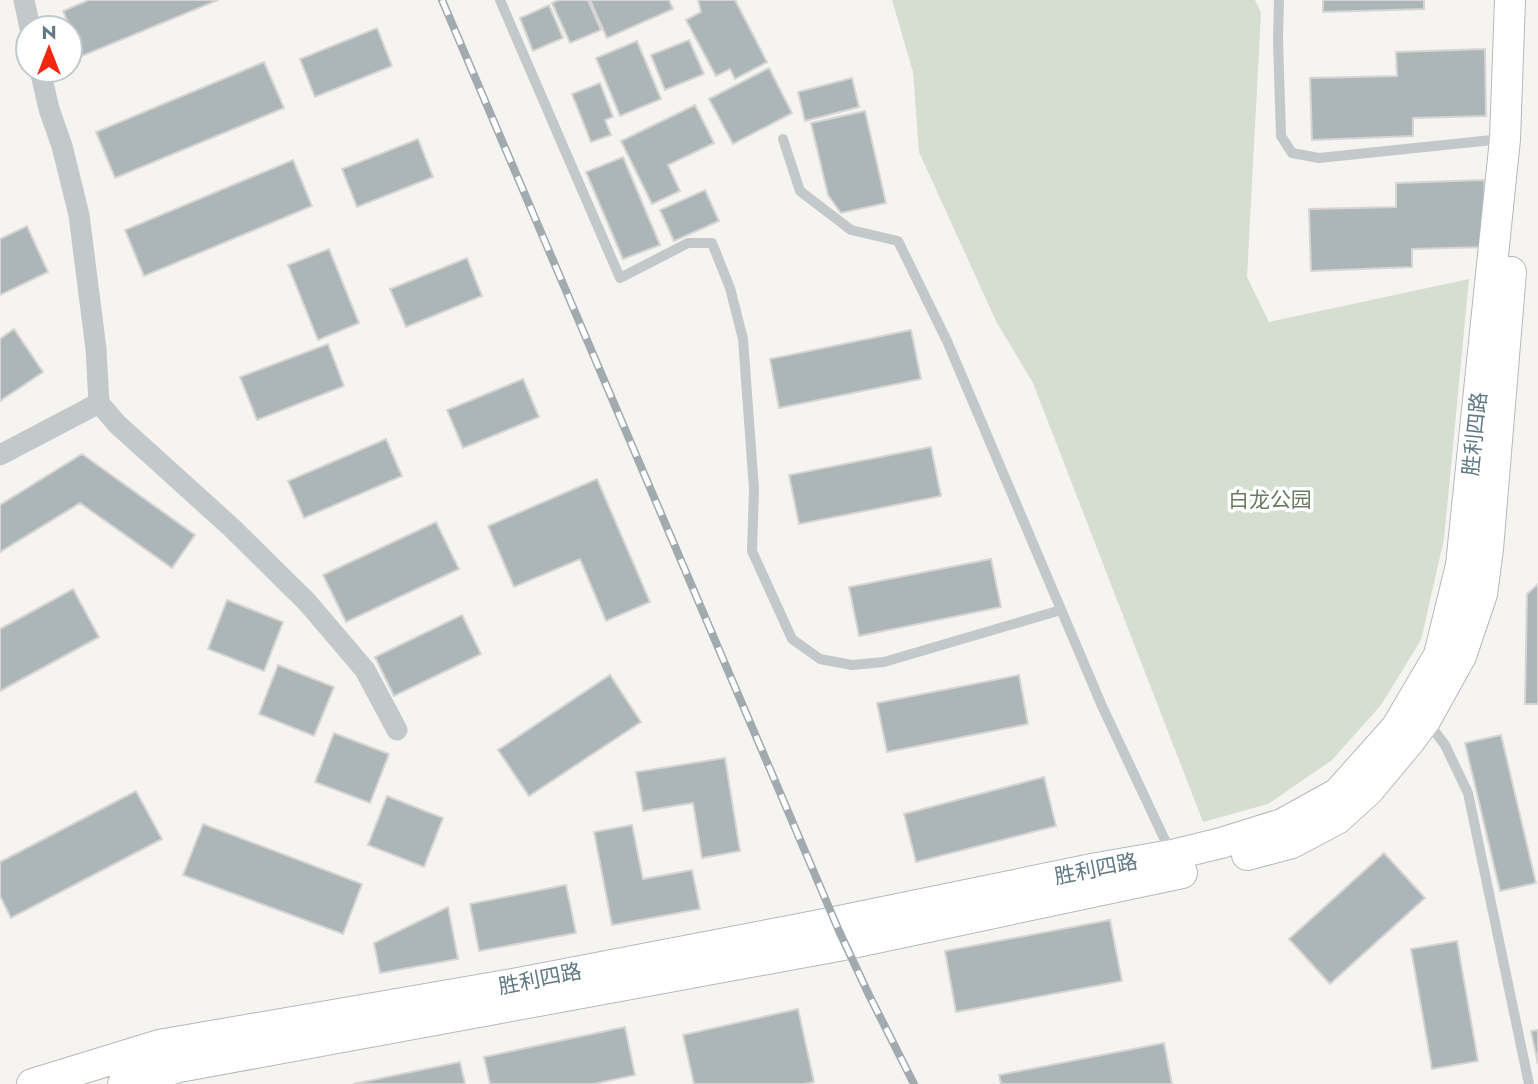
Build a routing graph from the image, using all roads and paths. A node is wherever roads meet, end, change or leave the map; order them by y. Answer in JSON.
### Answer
{"nodes":[{"id":1,"x":499,"y":0,"type":"edge"},
{"id":2,"x":1279,"y":0,"type":"edge"},
{"id":3,"x":1510,"y":0,"type":"edge"},
{"id":4,"x":1529,"y":0,"type":"edge"},
{"id":5,"x":43,"y":84,"type":"edge"},
{"id":6,"x":783,"y":139,"type":"dead end"},
{"id":7,"x":1505,"y":139,"type":"junction"},
{"id":8,"x":99,"y":404,"type":"junction"},
{"id":9,"x":0,"y":455,"type":"edge"},
{"id":10,"x":1061,"y":610,"type":"junction"},
{"id":11,"x":1419,"y":710,"type":"junction"},
{"id":12,"x":397,"y":730,"type":"dead end"},
{"id":13,"x":1172,"y":855,"type":"junction"},
{"id":14,"x":32,"y":1084,"type":"edge"},
{"id":15,"x":122,"y":1084,"type":"edge"},
{"id":16,"x":1530,"y":1084,"type":"edge"}],
"edges":[{"from":1,"to":10,"type":"lane"},
{"from":2,"to":7,"type":"lane"},
{"from":3,"to":7,"type":"main road","name":"胜利四路"},
{"from":4,"to":11,"type":"main road","name":"胜利四路"},
{"from":5,"to":8,"type":"street"},
{"from":6,"to":10,"type":"lane"},
{"from":7,"to":11,"type":"main road","name":"胜利四路"},
{"from":8,"to":9,"type":"street"},
{"from":8,"to":12,"type":"street"},
{"from":10,"to":13,"type":"lane"},
{"from":11,"to":13,"type":"main road","name":"胜利四路"},
{"from":11,"to":15,"type":"main road","name":"胜利四路"},
{"from":11,"to":16,"type":"lane"},
{"from":13,"to":14,"type":"main road","name":"胜利四路"}]}
